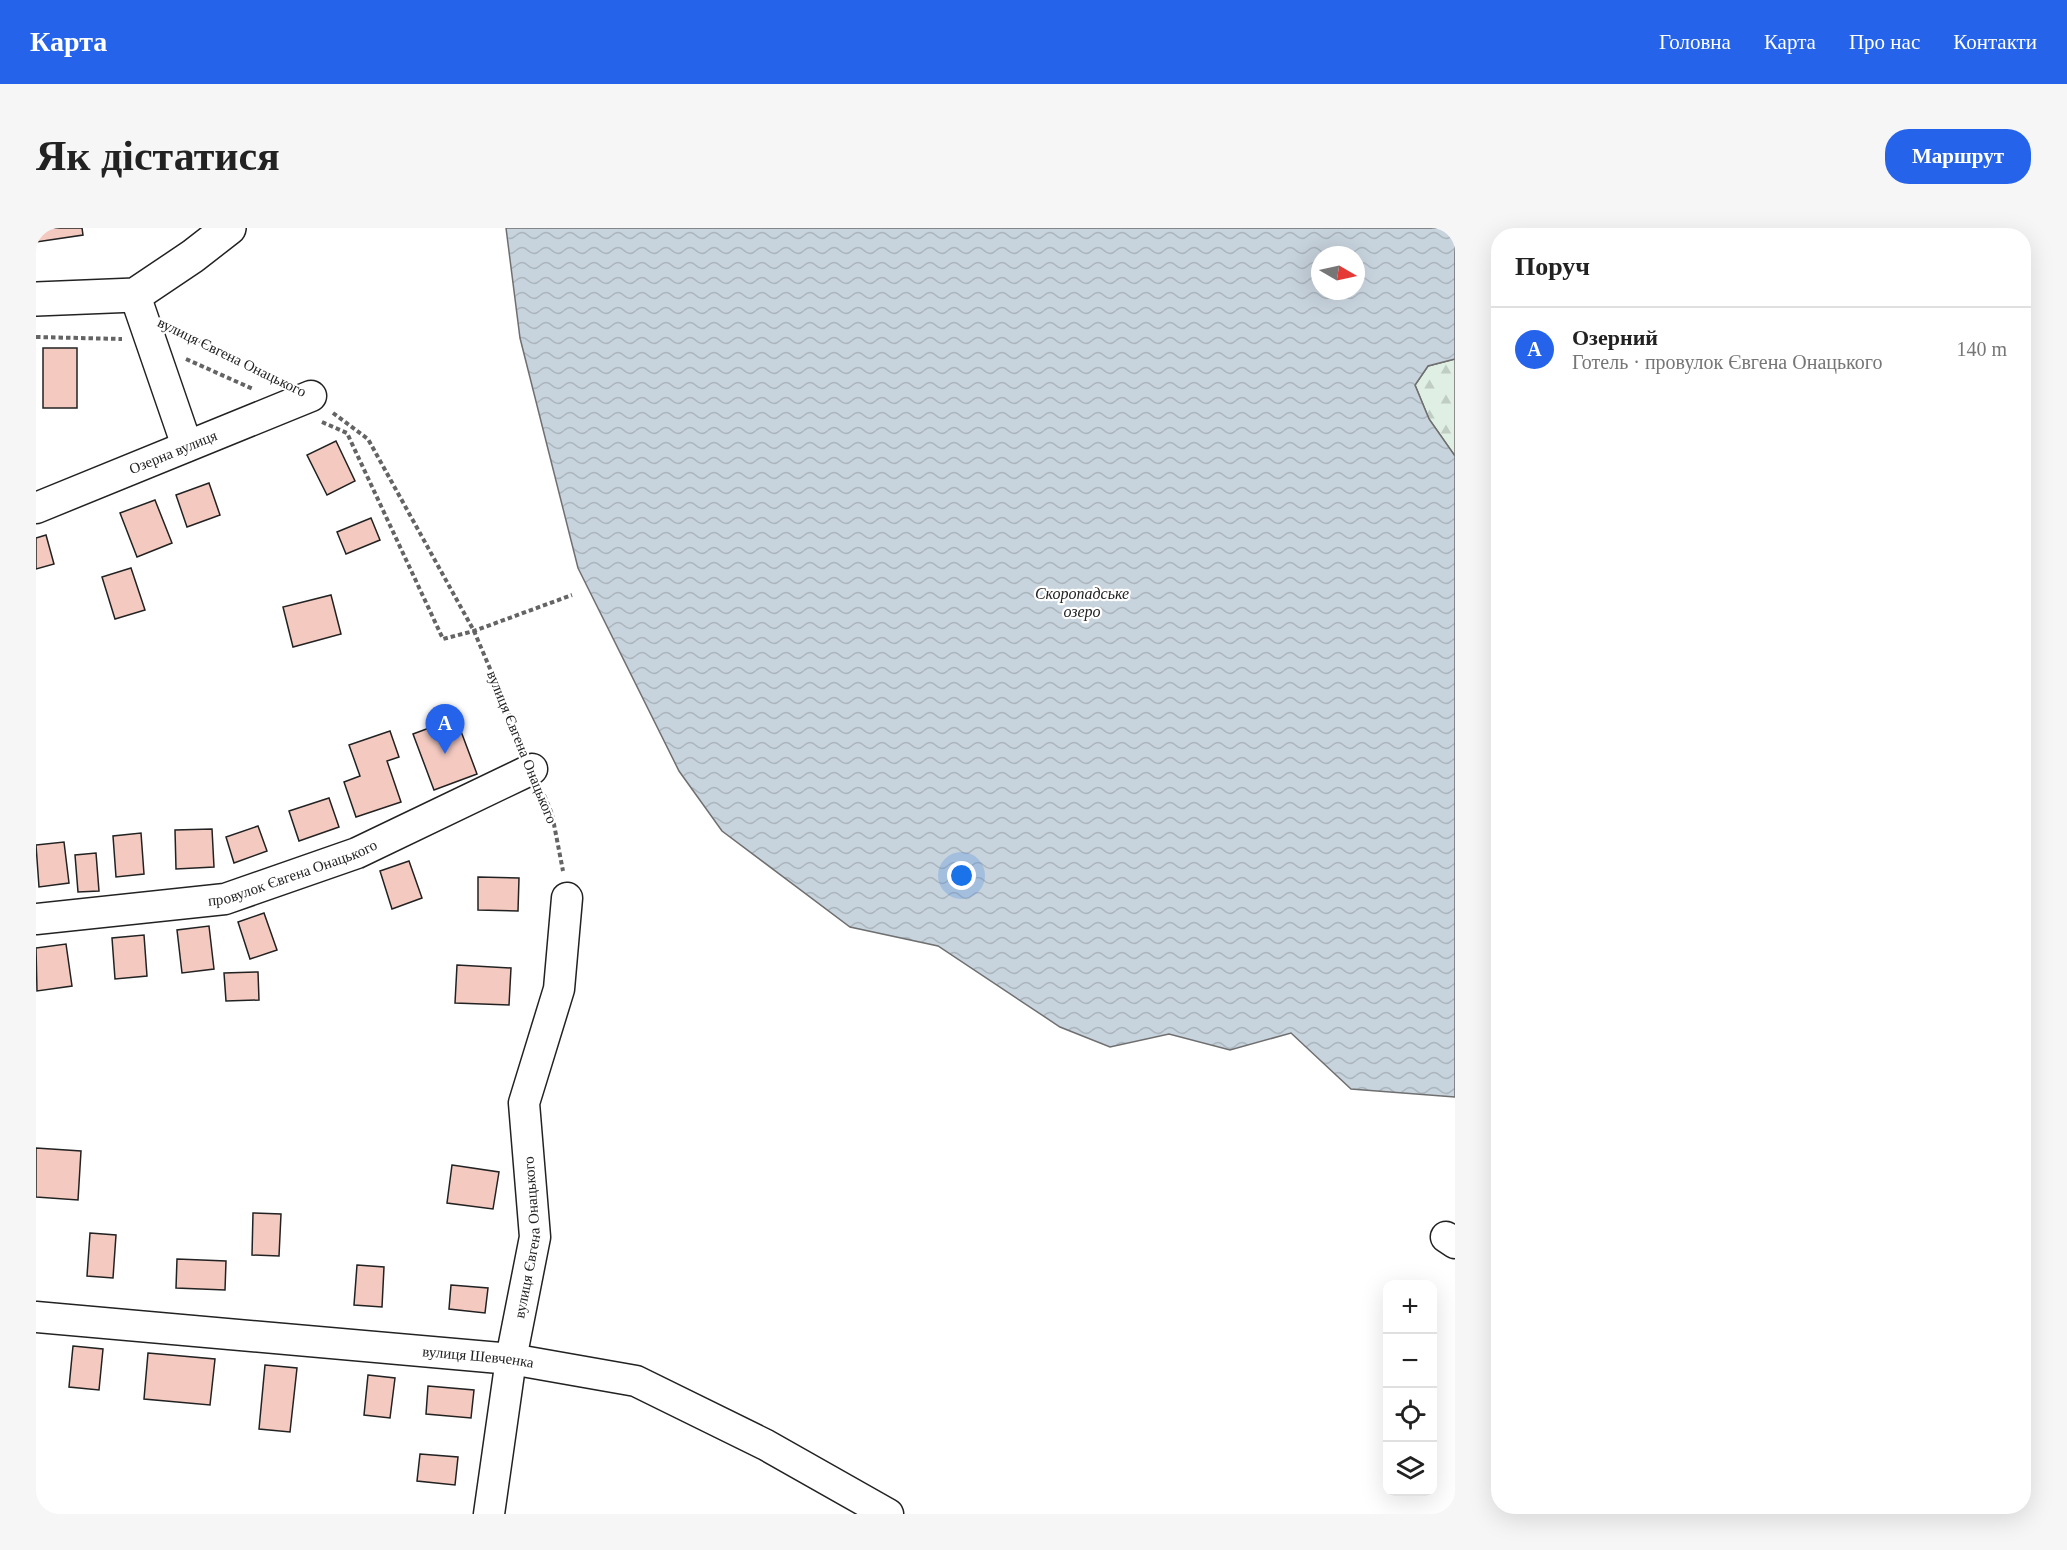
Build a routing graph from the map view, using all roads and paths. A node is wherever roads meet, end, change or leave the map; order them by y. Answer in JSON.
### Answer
{"nodes":[{"id":1,"x":229,"y":228,"type":"edge"},
{"id":2,"x":36,"y":299,"type":"edge"},
{"id":3,"x":138,"y":304,"type":"junction"},
{"id":4,"x":36,"y":337,"type":"edge"},
{"id":5,"x":128,"y":339,"type":"dead end"},
{"id":6,"x":180,"y":357,"type":"dead end"},
{"id":7,"x":311,"y":396,"type":"junction"},
{"id":8,"x":284,"y":406,"type":"junction"},
{"id":9,"x":187,"y":446,"type":"junction"},
{"id":10,"x":36,"y":508,"type":"edge"},
{"id":11,"x":572,"y":595,"type":"dead end"},
{"id":12,"x":474,"y":631,"type":"junction"},
{"id":13,"x":532,"y":768,"type":"junction"},
{"id":14,"x":567,"y":898,"type":"joint"},
{"id":15,"x":36,"y":919,"type":"edge"},
{"id":16,"x":36,"y":1317,"type":"edge"},
{"id":17,"x":511,"y":1359,"type":"junction"},
{"id":18,"x":489,"y":1514,"type":"edge"},
{"id":19,"x":888,"y":1514,"type":"edge"}],
"edges":[{"from":1,"to":3,"type":"main road"},
{"from":2,"to":3,"type":"main road"},
{"from":3,"to":7,"type":"path","name":"вулиця Євгена Онацького"},
{"from":3,"to":9,"type":"street","name":"вулиця Євгена Онацького"},
{"from":4,"to":5,"type":"path"},
{"from":6,"to":8,"type":"path"},
{"from":7,"to":8,"type":"street","name":"Озерна вулиця"},
{"from":7,"to":12,"type":"path","name":"вулиця Євгена Онацького"},
{"from":8,"to":9,"type":"street","name":"Озерна вулиця"},
{"from":8,"to":12,"type":"path"},
{"from":9,"to":10,"type":"street","name":"Озерна вулиця"},
{"from":11,"to":12,"type":"path"},
{"from":12,"to":13,"type":"path","name":"вулиця Євгена Онацького"},
{"from":13,"to":14,"type":"path","name":"вулиця Євгена Онацького"},
{"from":13,"to":15,"type":"street","name":"провулок Євгена Онацького"},
{"from":14,"to":17,"type":"street","name":"вулиця Євгена Онацького"},
{"from":16,"to":17,"type":"street","name":"вулиця Шевченка"},
{"from":17,"to":18,"type":"street","name":"вулиця Євгена Онацького"},
{"from":17,"to":19,"type":"street","name":"вулиця Шевченка"}]}
